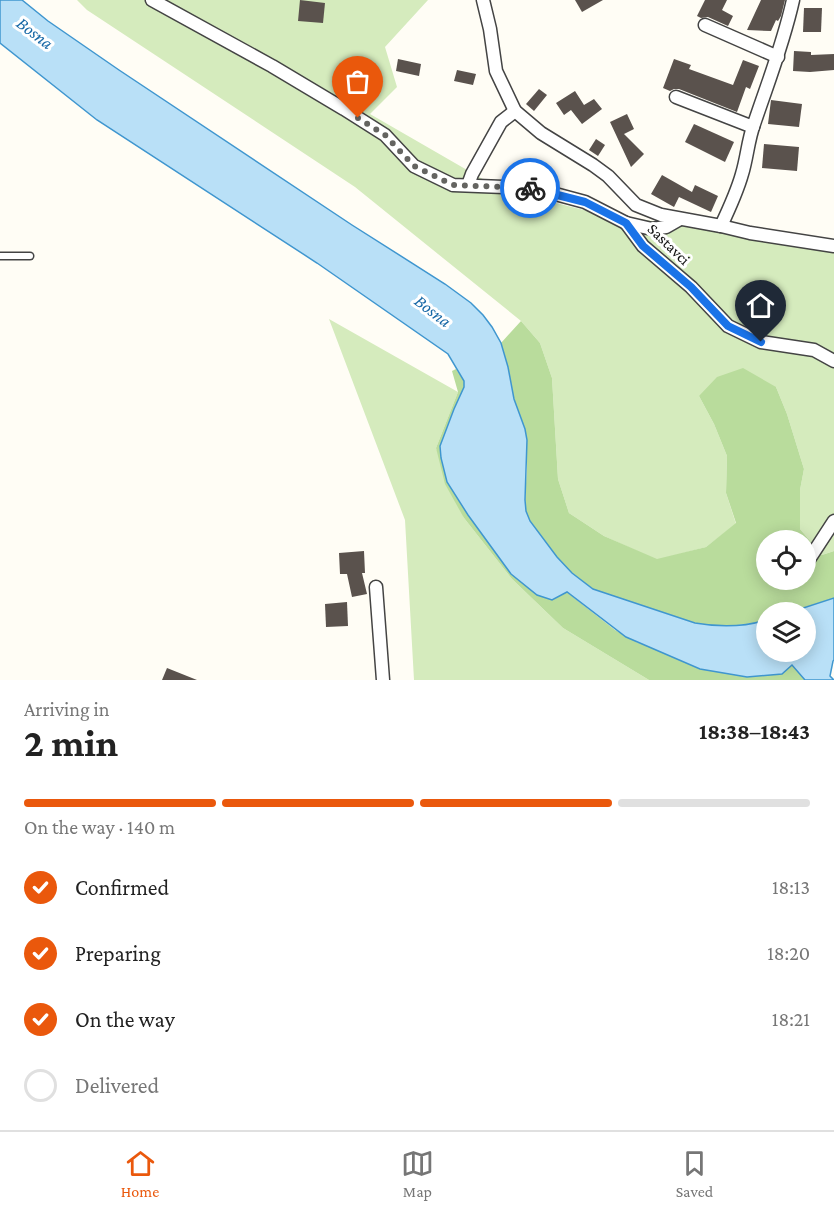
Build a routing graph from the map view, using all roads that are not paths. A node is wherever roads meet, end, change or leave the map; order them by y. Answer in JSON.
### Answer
{"nodes":[{"id":1,"x":152,"y":0,"type":"edge"},
{"id":2,"x":483,"y":0,"type":"edge"},
{"id":3,"x":793,"y":0,"type":"edge"},
{"id":4,"x":705,"y":26,"type":"dead end"},
{"id":5,"x":778,"y":57,"type":"junction"},
{"id":6,"x":676,"y":97,"type":"dead end"},
{"id":7,"x":515,"y":111,"type":"junction"},
{"id":8,"x":753,"y":127,"type":"junction"},
{"id":9,"x":468,"y":185,"type":"junction"},
{"id":10,"x":681,"y":219,"type":"junction"},
{"id":11,"x":626,"y":223,"type":"junction"},
{"id":12,"x":721,"y":226,"type":"junction"},
{"id":13,"x":834,"y":246,"type":"edge"},
{"id":14,"x":0,"y":256,"type":"edge"},
{"id":15,"x":30,"y":256,"type":"dead end"},
{"id":16,"x":834,"y":361,"type":"edge"},
{"id":17,"x":834,"y":521,"type":"edge"},
{"id":18,"x":816,"y":549,"type":"edge"},
{"id":19,"x":376,"y":587,"type":"dead end"},
{"id":20,"x":383,"y":680,"type":"edge"}],
"edges":[{"from":1,"to":9,"type":"street"},
{"from":2,"to":7,"type":"street"},
{"from":3,"to":5,"type":"street"},
{"from":4,"to":5,"type":"street"},
{"from":5,"to":8,"type":"street"},
{"from":6,"to":8,"type":"street"},
{"from":7,"to":9,"type":"street"},
{"from":7,"to":10,"type":"street"},
{"from":8,"to":12,"type":"street"},
{"from":9,"to":11,"type":"street"},
{"from":10,"to":11,"type":"street","name":"Sastavci"},
{"from":10,"to":12,"type":"street"},
{"from":11,"to":16,"type":"street","name":"Sastavci"},
{"from":12,"to":13,"type":"street"},
{"from":14,"to":15,"type":"lane"},
{"from":17,"to":18,"type":"street"},
{"from":19,"to":20,"type":"street"}]}
